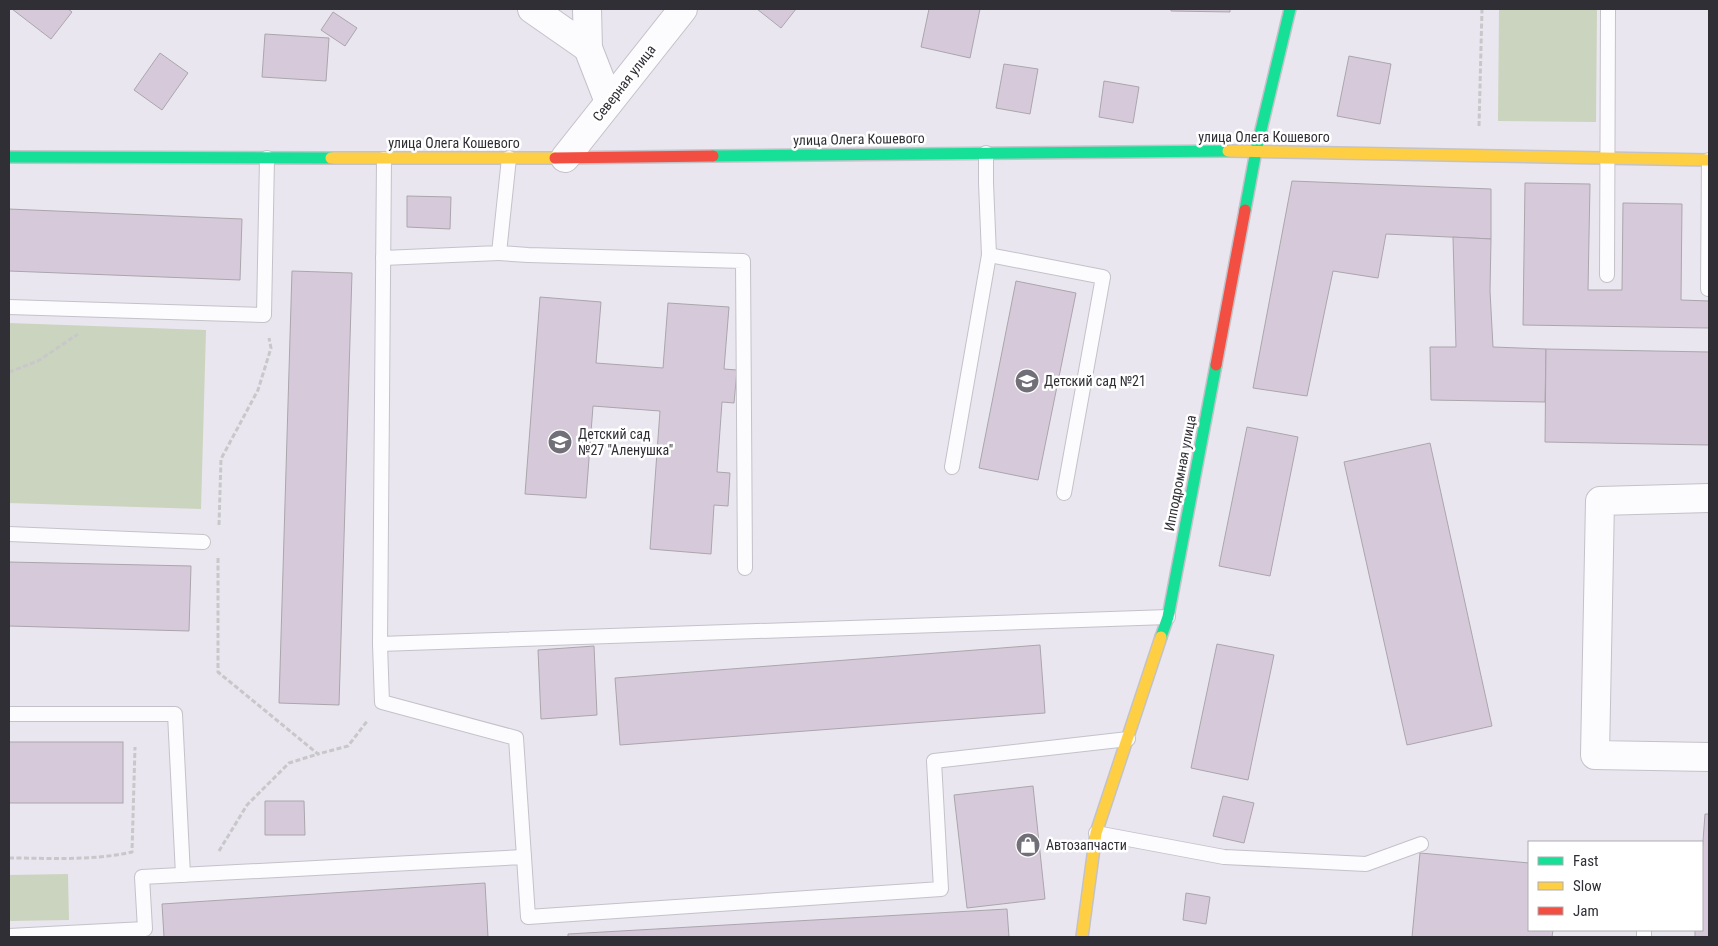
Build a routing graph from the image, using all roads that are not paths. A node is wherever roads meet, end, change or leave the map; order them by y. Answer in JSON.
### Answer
{"nodes":[{"id":1,"x":532,"y":9,"type":"edge"},
{"id":2,"x":587,"y":9,"type":"edge"},
{"id":3,"x":683,"y":9,"type":"edge"},
{"id":4,"x":1290,"y":9,"type":"edge"},
{"id":5,"x":1608,"y":9,"type":"edge"},
{"id":6,"x":588,"y":48,"type":"junction"},
{"id":7,"x":610,"y":102,"type":"junction"},
{"id":8,"x":1256,"y":151,"type":"junction"},
{"id":9,"x":986,"y":153,"type":"junction"},
{"id":10,"x":9,"y":157,"type":"edge"},
{"id":11,"x":267,"y":158,"type":"junction"},
{"id":12,"x":509,"y":158,"type":"junction"},
{"id":13,"x":565,"y":158,"type":"junction"},
{"id":14,"x":1608,"y":158,"type":"junction"},
{"id":15,"x":384,"y":159,"type":"junction"},
{"id":16,"x":1709,"y":160,"type":"edge"},
{"id":17,"x":499,"y":253,"type":"junction"},
{"id":18,"x":989,"y":255,"type":"junction"},
{"id":19,"x":383,"y":258,"type":"junction"},
{"id":20,"x":1607,"y":275,"type":"dead end"},
{"id":21,"x":1708,"y":289,"type":"edge"},
{"id":22,"x":9,"y":307,"type":"edge"},
{"id":23,"x":952,"y":467,"type":"dead end"},
{"id":24,"x":1064,"y":493,"type":"dead end"},
{"id":25,"x":1709,"y":498,"type":"edge"},
{"id":26,"x":9,"y":534,"type":"edge"},
{"id":27,"x":203,"y":542,"type":"dead end"},
{"id":28,"x":745,"y":568,"type":"dead end"},
{"id":29,"x":1168,"y":616,"type":"junction"},
{"id":30,"x":380,"y":644,"type":"junction"},
{"id":31,"x":9,"y":714,"type":"edge"},
{"id":32,"x":1128,"y":739,"type":"junction"},
{"id":33,"x":1709,"y":756,"type":"edge"},
{"id":34,"x":1096,"y":833,"type":"junction"},
{"id":35,"x":1421,"y":844,"type":"dead end"},
{"id":36,"x":524,"y":857,"type":"junction"},
{"id":37,"x":183,"y":875,"type":"junction"},
{"id":38,"x":145,"y":933,"type":"edge"},
{"id":39,"x":9,"y":936,"type":"edge"},
{"id":40,"x":1082,"y":937,"type":"edge"}],
"edges":[{"from":1,"to":6,"type":"street"},
{"from":2,"to":6,"type":"street"},
{"from":3,"to":7,"type":"street","name":"Северная улица"},
{"from":4,"to":8,"type":"street","name":"Ипподромная улица"},
{"from":5,"to":14,"type":"lane"},
{"from":6,"to":7,"type":"street"},
{"from":7,"to":13,"type":"street","name":"Северная улица"},
{"from":8,"to":9,"type":"street","name":"улица Олега Кошевого"},
{"from":8,"to":14,"type":"street","name":"улица Олега Кошевого"},
{"from":8,"to":29,"type":"street","name":"Ипподромная улица"},
{"from":9,"to":13,"type":"street","name":"улица Олега Кошевого"},
{"from":9,"to":18,"type":"lane"},
{"from":10,"to":11,"type":"street","name":"улица Олега Кошевого"},
{"from":11,"to":15,"type":"street","name":"улица Олега Кошевого"},
{"from":11,"to":22,"type":"lane"},
{"from":12,"to":13,"type":"street","name":"улица Олега Кошевого"},
{"from":12,"to":15,"type":"street","name":"улица Олега Кошевого"},
{"from":12,"to":17,"type":"lane"},
{"from":14,"to":16,"type":"street","name":"улица Олега Кошевого"},
{"from":14,"to":20,"type":"lane"},
{"from":15,"to":19,"type":"lane"},
{"from":16,"to":21,"type":"lane"},
{"from":17,"to":19,"type":"lane"},
{"from":17,"to":28,"type":"lane"},
{"from":18,"to":23,"type":"lane"},
{"from":18,"to":24,"type":"lane"},
{"from":19,"to":30,"type":"lane"},
{"from":25,"to":33,"type":"street"},
{"from":26,"to":27,"type":"lane"},
{"from":29,"to":30,"type":"lane"},
{"from":29,"to":32,"type":"street","name":"Ипподромная улица"},
{"from":30,"to":36,"type":"lane"},
{"from":31,"to":37,"type":"lane"},
{"from":32,"to":34,"type":"street","name":"Ипподромная улица"},
{"from":32,"to":36,"type":"lane"},
{"from":34,"to":35,"type":"lane"},
{"from":34,"to":40,"type":"street","name":"Ипподромная улица"},
{"from":36,"to":37,"type":"lane"},
{"from":37,"to":38,"type":"lane"},
{"from":38,"to":39,"type":"lane"}]}
